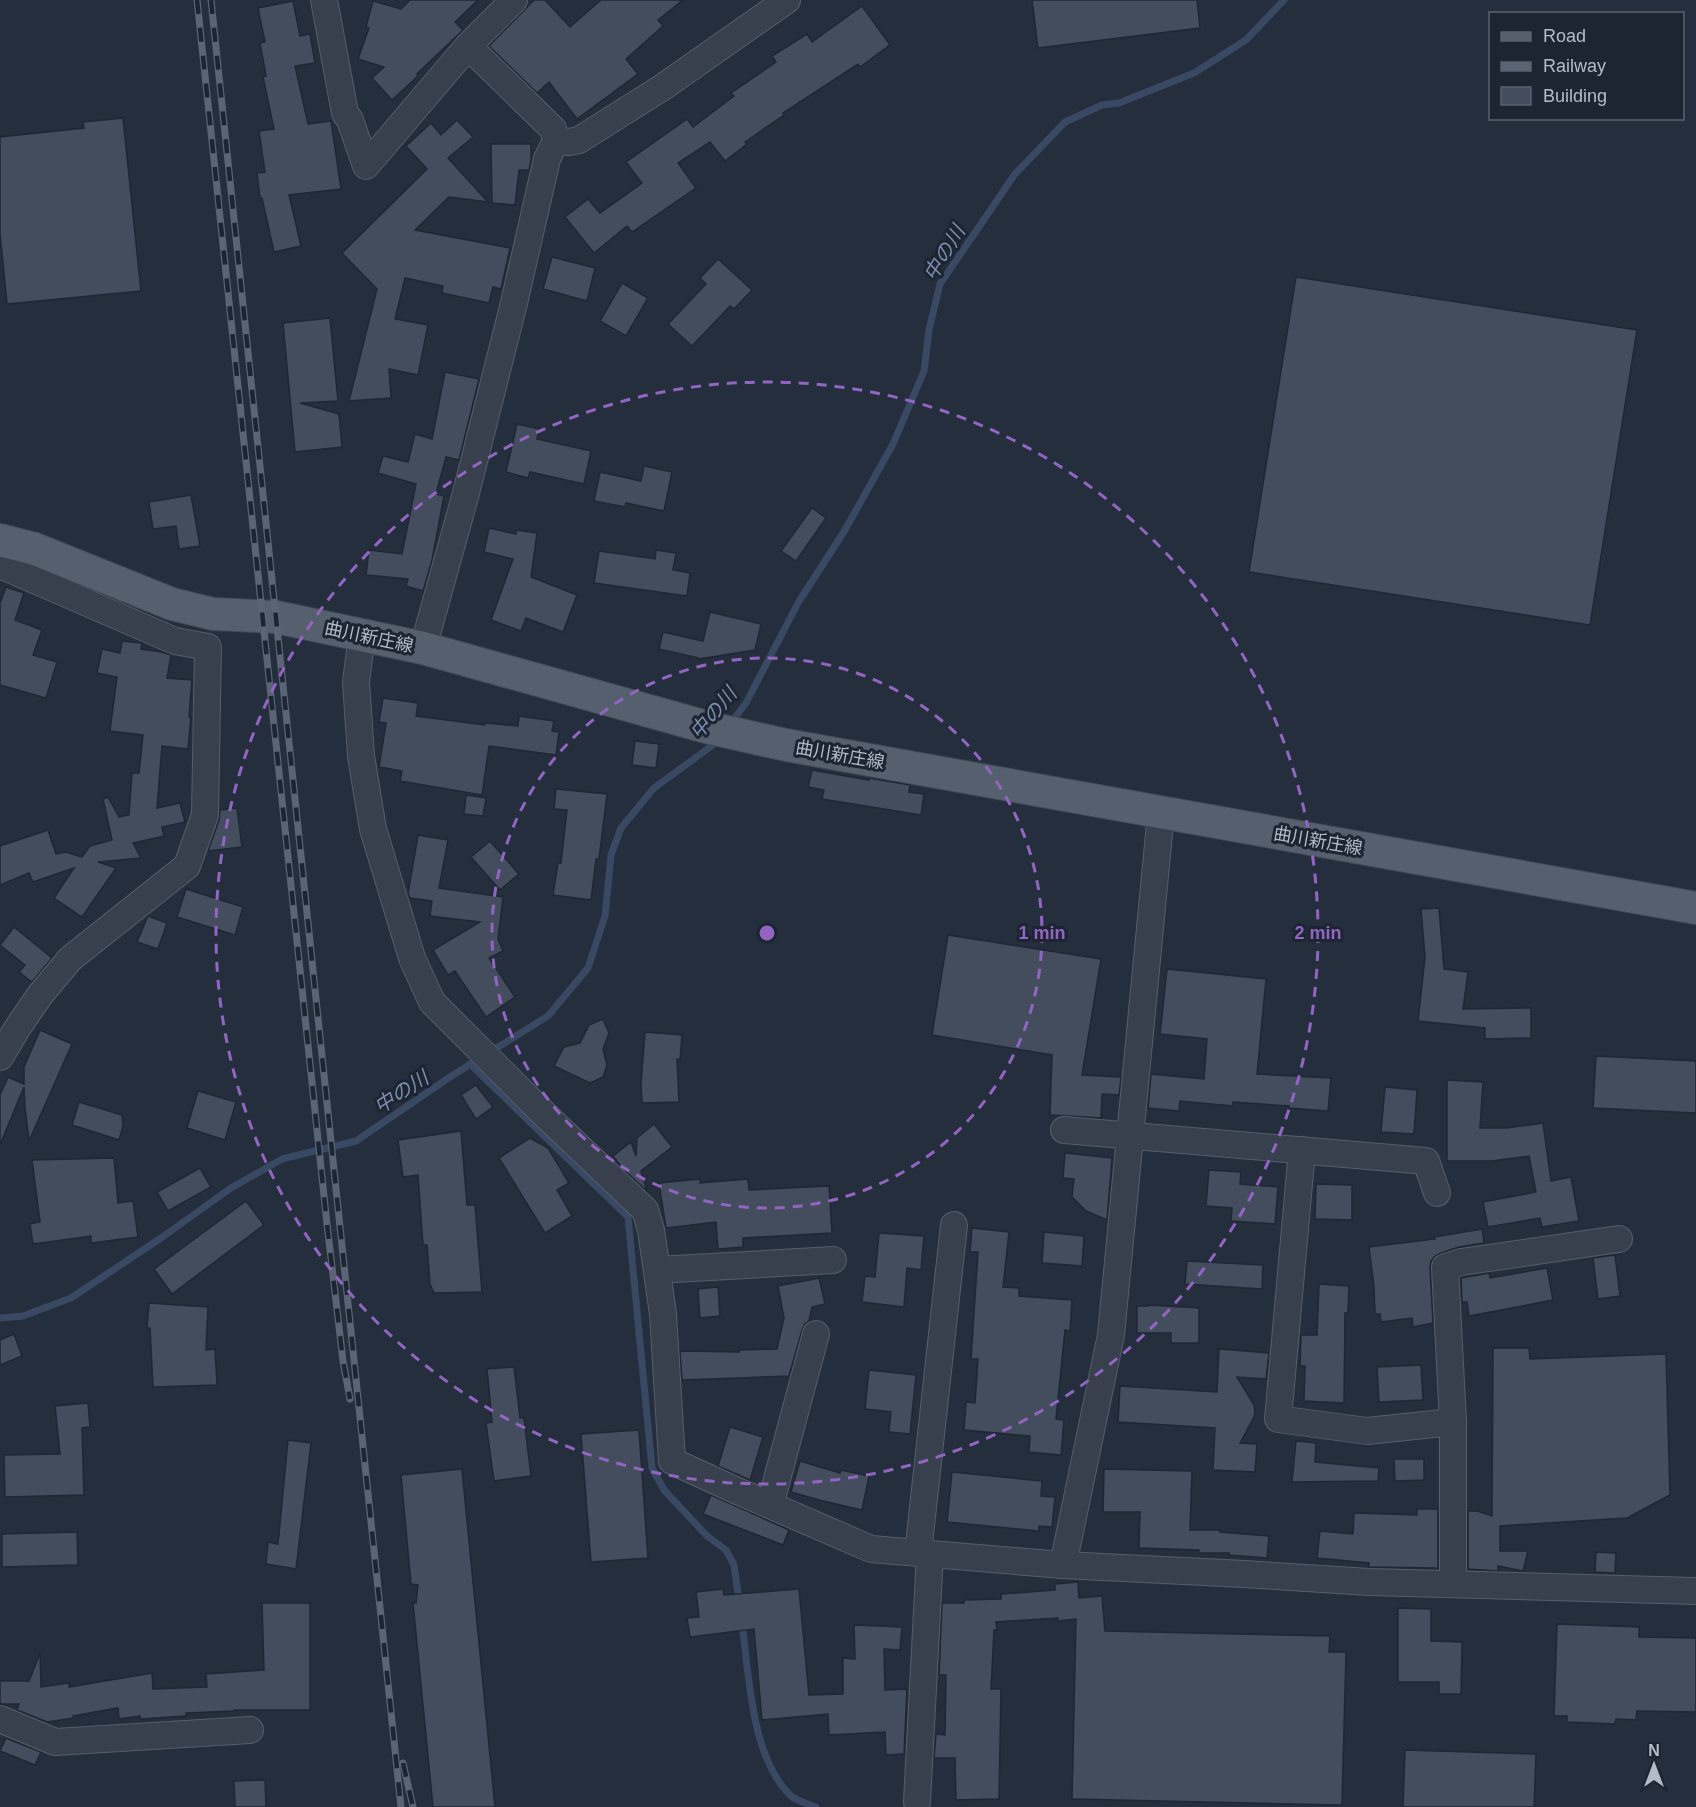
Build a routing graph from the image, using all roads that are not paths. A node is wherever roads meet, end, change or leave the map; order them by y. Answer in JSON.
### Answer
{"nodes":[{"id":1,"x":324,"y":0,"type":"edge"},
{"id":2,"x":514,"y":0,"type":"edge"},
{"id":3,"x":787,"y":0,"type":"edge"},
{"id":4,"x":468,"y":46,"type":"junction"},
{"id":5,"x":556,"y":141,"type":"junction"},
{"id":6,"x":0,"y":540,"type":"edge"},
{"id":7,"x":0,"y":565,"type":"edge"},
{"id":8,"x":362,"y":635,"type":"junction"},
{"id":9,"x":423,"y":648,"type":"junction"},
{"id":10,"x":1161,"y":813,"type":"junction"},
{"id":11,"x":1696,"y":908,"type":"edge"},
{"id":12,"x":0,"y":1057,"type":"edge"},
{"id":13,"x":1064,"y":1130,"type":"dead end"},
{"id":14,"x":1130,"y":1136,"type":"junction"},
{"id":15,"x":1302,"y":1150,"type":"junction"},
{"id":16,"x":1437,"y":1193,"type":"dead end"},
{"id":17,"x":954,"y":1225,"type":"dead end"},
{"id":18,"x":1619,"y":1239,"type":"dead end"},
{"id":19,"x":833,"y":1260,"type":"dead end"},
{"id":20,"x":657,"y":1270,"type":"junction"},
{"id":21,"x":816,"y":1334,"type":"dead end"},
{"id":22,"x":1453,"y":1422,"type":"junction"},
{"id":23,"x":770,"y":1505,"type":"junction"},
{"id":24,"x":924,"y":1553,"type":"junction"},
{"id":25,"x":1063,"y":1565,"type":"junction"},
{"id":26,"x":1453,"y":1583,"type":"junction"},
{"id":27,"x":1696,"y":1592,"type":"edge"},
{"id":28,"x":0,"y":1719,"type":"edge"},
{"id":29,"x":250,"y":1730,"type":"dead end"},
{"id":30,"x":917,"y":1802,"type":"dead end"}],
"edges":[{"from":1,"to":4,"type":"street"},
{"from":2,"to":4,"type":"street"},
{"from":3,"to":5,"type":"street"},
{"from":4,"to":5,"type":"street"},
{"from":5,"to":9,"type":"street"},
{"from":6,"to":8,"type":"main road","name":"曲川新庄線"},
{"from":7,"to":12,"type":"street"},
{"from":8,"to":9,"type":"main road","name":"曲川新庄線"},
{"from":8,"to":20,"type":"street"},
{"from":9,"to":10,"type":"main road","name":"曲川新庄線"},
{"from":10,"to":11,"type":"main road","name":"曲川新庄線"},
{"from":10,"to":14,"type":"street"},
{"from":13,"to":14,"type":"street"},
{"from":14,"to":15,"type":"street"},
{"from":14,"to":25,"type":"street"},
{"from":15,"to":16,"type":"street"},
{"from":15,"to":22,"type":"street"},
{"from":17,"to":24,"type":"street"},
{"from":18,"to":22,"type":"street"},
{"from":19,"to":20,"type":"street"},
{"from":20,"to":23,"type":"street"},
{"from":21,"to":23,"type":"street"},
{"from":22,"to":26,"type":"street"},
{"from":23,"to":24,"type":"street"},
{"from":24,"to":25,"type":"street"},
{"from":24,"to":30,"type":"street"},
{"from":25,"to":26,"type":"street"},
{"from":26,"to":27,"type":"street"},
{"from":28,"to":29,"type":"street"}]}
